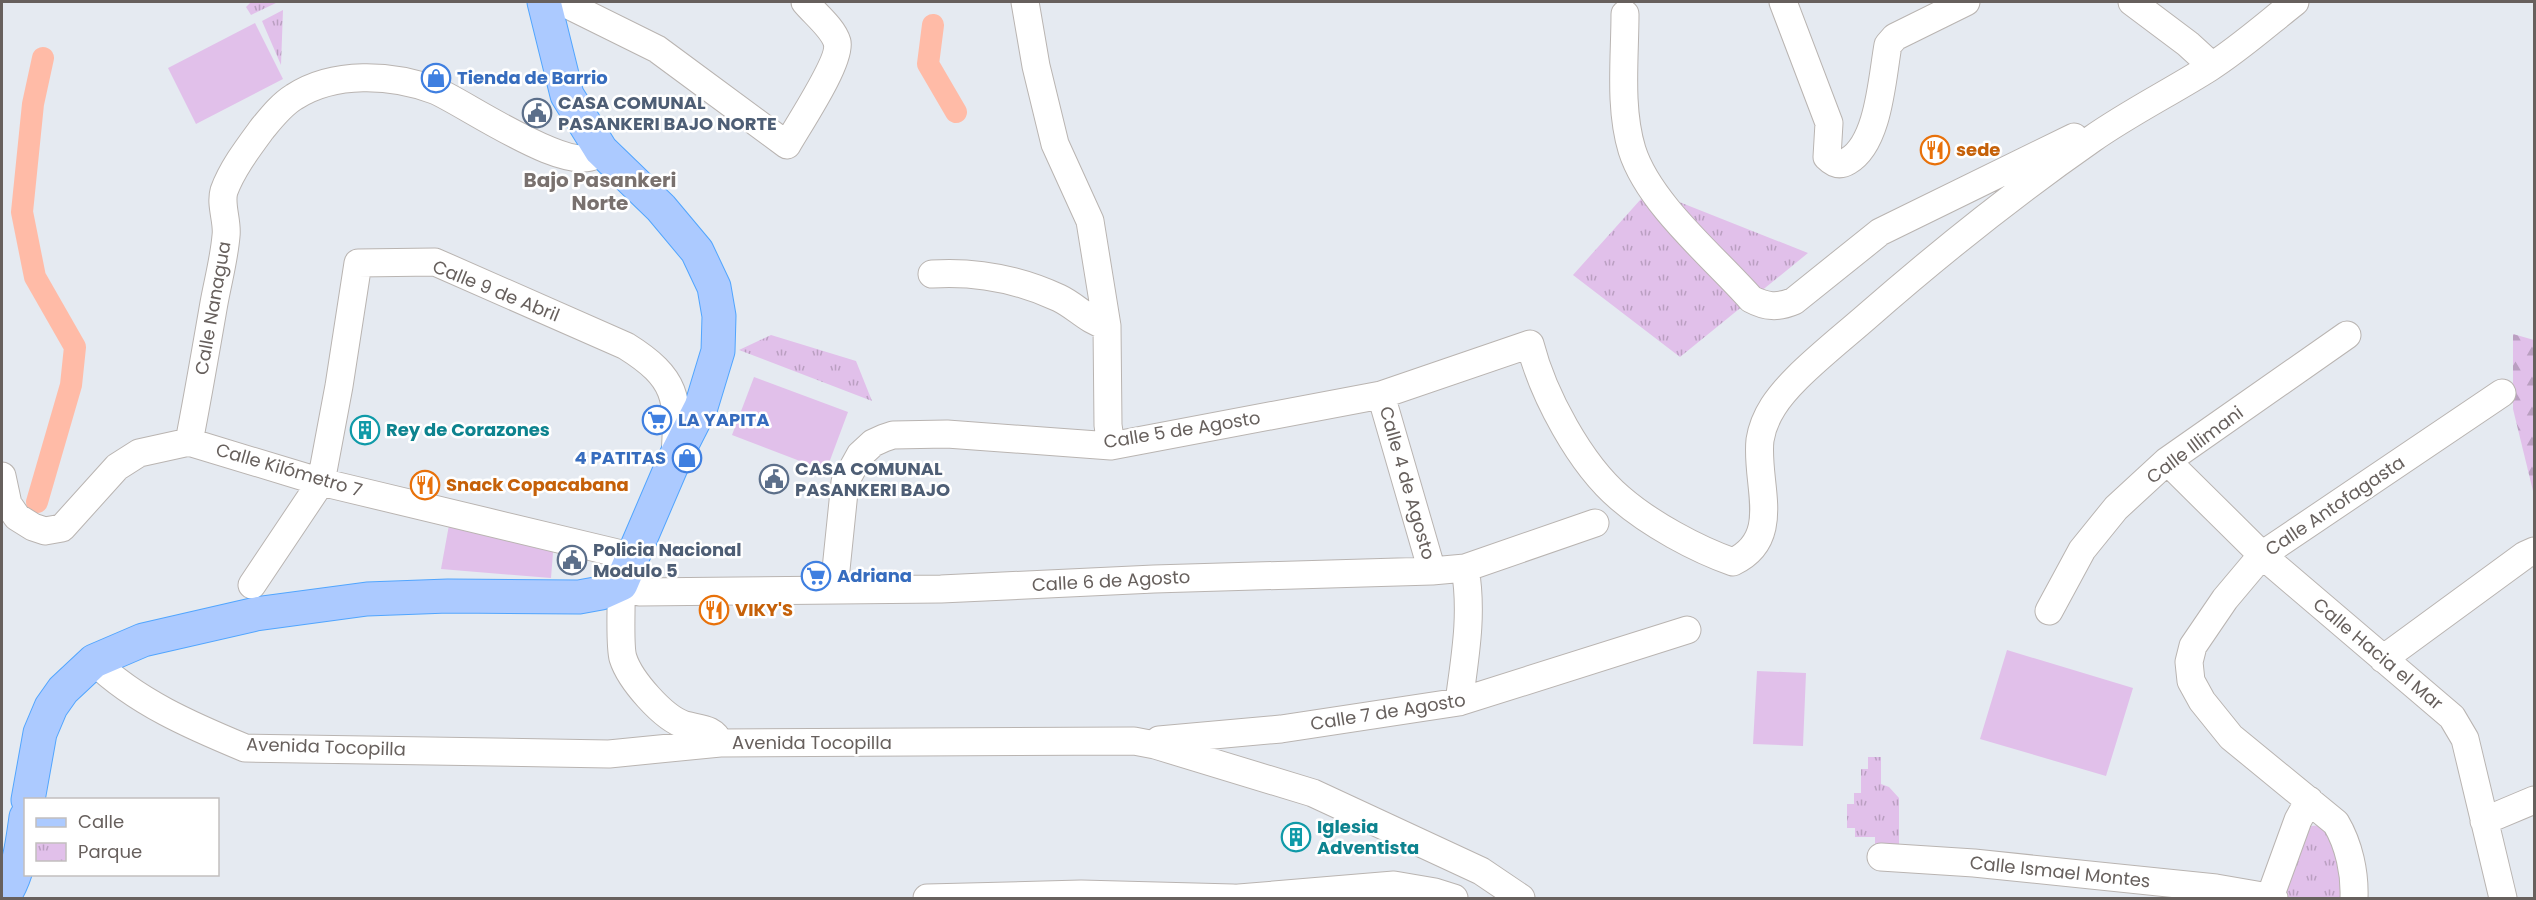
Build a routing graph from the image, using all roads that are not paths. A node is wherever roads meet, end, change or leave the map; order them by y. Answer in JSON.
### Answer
{"nodes":[{"id":1,"x":544,"y":2,"type":"edge"},
{"id":2,"x":562,"y":2,"type":"edge"},
{"id":3,"x":805,"y":2,"type":"edge"},
{"id":4,"x":1025,"y":2,"type":"edge"},
{"id":5,"x":1783,"y":2,"type":"edge"},
{"id":6,"x":1966,"y":2,"type":"edge"},
{"id":7,"x":2132,"y":2,"type":"edge"},
{"id":8,"x":2295,"y":2,"type":"edge"},
{"id":9,"x":1625,"y":14,"type":"dead end"},
{"id":10,"x":2212,"y":66,"type":"junction"},
{"id":11,"x":2094,"y":137,"type":"junction"},
{"id":12,"x":601,"y":150,"type":"junction"},
{"id":13,"x":933,"y":274,"type":"dead end"},
{"id":14,"x":1107,"y":326,"type":"junction"},
{"id":15,"x":2348,"y":335,"type":"dead end"},
{"id":16,"x":2502,"y":393,"type":"dead end"},
{"id":17,"x":1381,"y":394,"type":"junction"},
{"id":18,"x":189,"y":442,"type":"junction"},
{"id":19,"x":1112,"y":446,"type":"junction"},
{"id":20,"x":675,"y":458,"type":"junction"},
{"id":21,"x":2167,"y":461,"type":"junction"},
{"id":22,"x":2,"y":476,"type":"edge"},
{"id":23,"x":321,"y":482,"type":"junction"},
{"id":24,"x":1595,"y":523,"type":"dead end"},
{"id":25,"x":2535,"y":551,"type":"edge"},
{"id":26,"x":2262,"y":555,"type":"junction"},
{"id":27,"x":1465,"y":568,"type":"junction"},
{"id":28,"x":628,"y":570,"type":"junction"},
{"id":29,"x":1432,"y":571,"type":"junction"},
{"id":30,"x":252,"y":585,"type":"dead end"},
{"id":31,"x":834,"y":589,"type":"junction"},
{"id":32,"x":2049,"y":611,"type":"dead end"},
{"id":33,"x":1687,"y":630,"type":"dead end"},
{"id":34,"x":2383,"y":659,"type":"junction"},
{"id":35,"x":94,"y":661,"type":"junction"},
{"id":36,"x":1459,"y":702,"type":"junction"},
{"id":37,"x":720,"y":743,"type":"junction"},
{"id":38,"x":1155,"y":745,"type":"junction"},
{"id":39,"x":28,"y":798,"type":"edge"},
{"id":40,"x":2309,"y":800,"type":"junction"},
{"id":41,"x":2535,"y":800,"type":"edge"},
{"id":42,"x":2484,"y":821,"type":"junction"},
{"id":43,"x":24,"y":831,"type":"edge"},
{"id":44,"x":1881,"y":857,"type":"dead end"},
{"id":45,"x":3,"y":898,"type":"edge"},
{"id":46,"x":927,"y":898,"type":"edge"},
{"id":47,"x":1233,"y":898,"type":"edge"},
{"id":48,"x":1239,"y":898,"type":"edge"},
{"id":49,"x":1454,"y":898,"type":"edge"},
{"id":50,"x":1518,"y":898,"type":"edge"},
{"id":51,"x":2272,"y":898,"type":"edge"},
{"id":52,"x":2354,"y":898,"type":"edge"},
{"id":53,"x":2502,"y":898,"type":"edge"}],
"edges":[{"from":1,"to":12,"type":"main road"},
{"from":2,"to":3,"type":"street"},
{"from":4,"to":14,"type":"street"},
{"from":5,"to":6,"type":"street"},
{"from":7,"to":10,"type":"street"},
{"from":8,"to":10,"type":"street"},
{"from":9,"to":11,"type":"street"},
{"from":10,"to":11,"type":"street"},
{"from":11,"to":17,"type":"street","name":"Calle 5 de Agosto"},
{"from":12,"to":18,"type":"street","name":"Calle Nanagua"},
{"from":12,"to":20,"type":"main road"},
{"from":13,"to":14,"type":"street"},
{"from":14,"to":19,"type":"street"},
{"from":15,"to":21,"type":"street","name":"Calle Illimani"},
{"from":16,"to":26,"type":"street","name":"Calle Antofagasta"},
{"from":17,"to":19,"type":"street","name":"Calle 5 de Agosto"},
{"from":17,"to":29,"type":"street","name":"Calle 4 de Agosto"},
{"from":18,"to":22,"type":"street","name":"Calle Kilómetro 7"},
{"from":18,"to":23,"type":"street","name":"Calle Kilómetro 7"},
{"from":19,"to":31,"type":"street","name":"Calle 5 de Agosto"},
{"from":20,"to":23,"type":"street","name":"Calle 9 de Abril"},
{"from":20,"to":28,"type":"main road"},
{"from":21,"to":26,"type":"street","name":"Calle Hacia el Mar"},
{"from":21,"to":32,"type":"street","name":"Calle Illimani"},
{"from":23,"to":28,"type":"street","name":"Calle Kilómetro 7"},
{"from":23,"to":30,"type":"street","name":"Calle 9 de Abril"},
{"from":24,"to":27,"type":"street","name":"Calle 6 de Agosto"},
{"from":25,"to":34,"type":"street"},
{"from":26,"to":34,"type":"street","name":"Calle Hacia el Mar"},
{"from":26,"to":40,"type":"street","name":"Calle Antofagasta"},
{"from":27,"to":29,"type":"street","name":"Calle 6 de Agosto"},
{"from":27,"to":36,"type":"street"},
{"from":28,"to":31,"type":"street","name":"Calle 6 de Agosto"},
{"from":28,"to":35,"type":"main road"},
{"from":28,"to":37,"type":"street"},
{"from":29,"to":31,"type":"street","name":"Calle 6 de Agosto"},
{"from":33,"to":36,"type":"street","name":"Calle 7 de Agosto"},
{"from":34,"to":42,"type":"street","name":"Calle Hacia el Mar"},
{"from":35,"to":37,"type":"street","name":"Avenida Tocopilla"},
{"from":35,"to":39,"type":"main road"},
{"from":36,"to":38,"type":"street","name":"Calle 7 de Agosto"},
{"from":37,"to":38,"type":"street","name":"Avenida Tocopilla"},
{"from":38,"to":50,"type":"street","name":"Avenida Tocopilla"},
{"from":40,"to":51,"type":"street"},
{"from":40,"to":52,"type":"street"},
{"from":41,"to":42,"type":"street"},
{"from":42,"to":53,"type":"street","name":"Calle Hacia el Mar"},
{"from":43,"to":45,"type":"main road"},
{"from":44,"to":51,"type":"street","name":"Calle Ismael Montes"},
{"from":46,"to":47,"type":"street"},
{"from":48,"to":49,"type":"street"}]}
